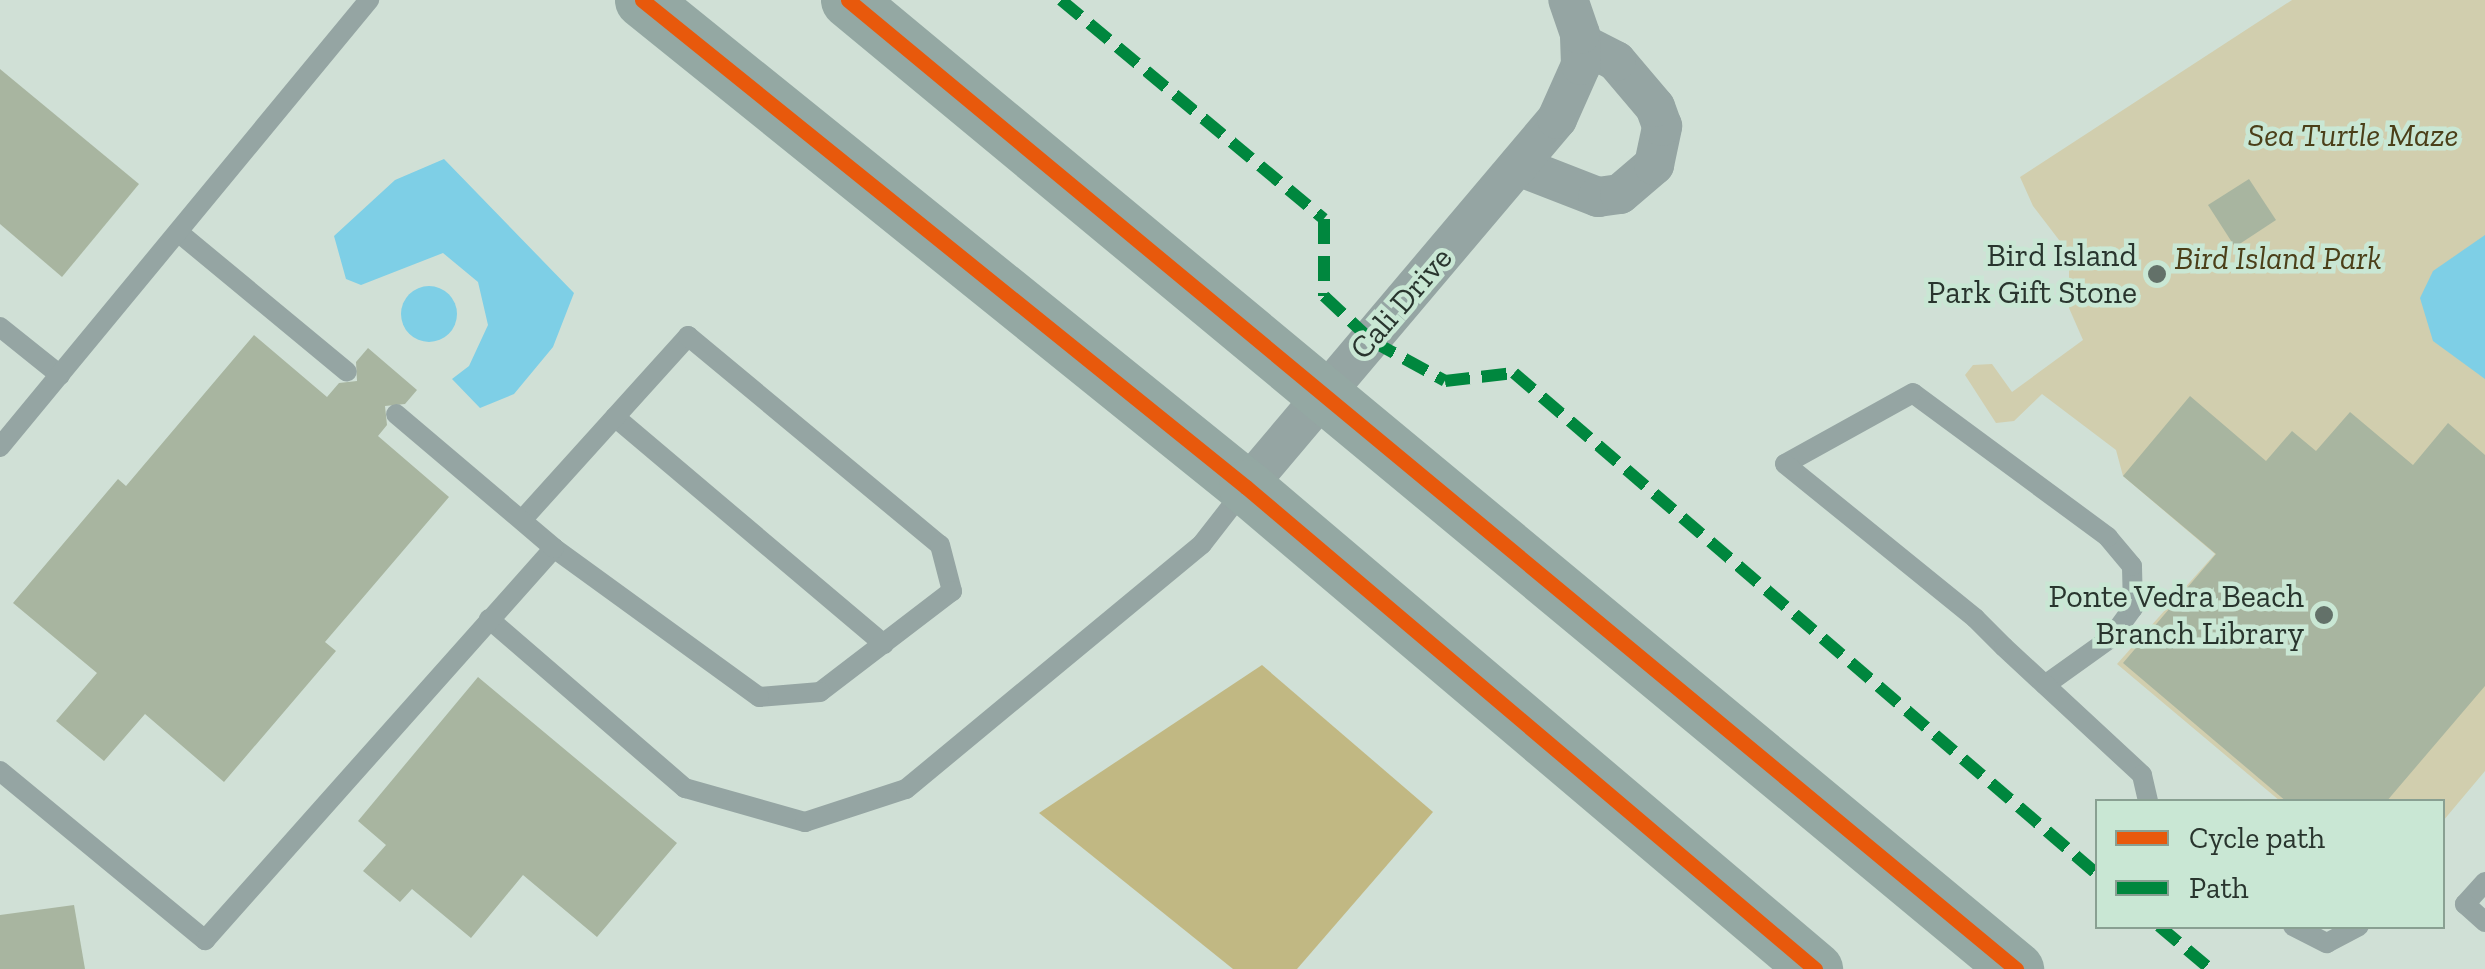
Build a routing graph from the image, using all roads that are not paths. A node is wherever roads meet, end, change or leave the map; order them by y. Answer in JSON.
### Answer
{"nodes":[{"id":1,"x":369,"y":0,"type":"edge"},
{"id":2,"x":642,"y":0,"type":"edge"},
{"id":3,"x":848,"y":0,"type":"edge"},
{"id":4,"x":1568,"y":0,"type":"edge"},
{"id":5,"x":1581,"y":44,"type":"junction"},
{"id":6,"x":1518,"y":166,"type":"junction"},
{"id":7,"x":178,"y":232,"type":"junction"},
{"id":8,"x":0,"y":327,"type":"edge"},
{"id":9,"x":347,"y":372,"type":"dead end"},
{"id":10,"x":60,"y":375,"type":"junction"},
{"id":11,"x":1320,"y":393,"type":"junction"},
{"id":12,"x":396,"y":414,"type":"dead end"},
{"id":13,"x":614,"y":416,"type":"junction"},
{"id":14,"x":0,"y":448,"type":"edge"},
{"id":15,"x":1246,"y":487,"type":"junction"},
{"id":16,"x":522,"y":520,"type":"junction"},
{"id":17,"x":554,"y":548,"type":"junction"},
{"id":18,"x":489,"y":619,"type":"junction"},
{"id":19,"x":884,"y":644,"type":"junction"},
{"id":20,"x":2045,"y":685,"type":"junction"},
{"id":21,"x":0,"y":771,"type":"edge"},
{"id":22,"x":2147,"y":799,"type":"edge"},
{"id":23,"x":2485,"y":882,"type":"edge"},
{"id":24,"x":2445,"y":902,"type":"edge"},
{"id":25,"x":2465,"y":904,"type":"junction"},
{"id":26,"x":2485,"y":922,"type":"edge"},
{"id":27,"x":2299,"y":929,"type":"edge"},
{"id":28,"x":2354,"y":929,"type":"edge"},
{"id":29,"x":1815,"y":969,"type":"edge"},
{"id":30,"x":2016,"y":969,"type":"edge"}],
"edges":[{"from":1,"to":7,"type":"lane"},
{"from":2,"to":15,"type":"main road"},
{"from":3,"to":11,"type":"main road"},
{"from":4,"to":5,"type":"street"},
{"from":5,"to":6,"type":"street","name":"Cali Drive"},
{"from":5,"to":6,"type":"street"},
{"from":6,"to":11,"type":"street","name":"Cali Drive"},
{"from":7,"to":9,"type":"lane"},
{"from":7,"to":10,"type":"lane"},
{"from":8,"to":10,"type":"lane"},
{"from":10,"to":14,"type":"lane"},
{"from":11,"to":15,"type":"street","name":"Cali Drive"},
{"from":11,"to":30,"type":"main road"},
{"from":12,"to":16,"type":"lane"},
{"from":13,"to":16,"type":"lane"},
{"from":13,"to":19,"type":"lane"},
{"from":13,"to":19,"type":"lane"},
{"from":15,"to":18,"type":"lane"},
{"from":15,"to":29,"type":"main road"},
{"from":16,"to":17,"type":"lane"},
{"from":17,"to":18,"type":"lane"},
{"from":17,"to":19,"type":"lane"},
{"from":18,"to":21,"type":"lane"},
{"from":20,"to":20,"type":"lane"},
{"from":20,"to":22,"type":"lane"},
{"from":23,"to":25,"type":"lane"},
{"from":24,"to":25,"type":"lane"},
{"from":25,"to":26,"type":"lane"},
{"from":27,"to":28,"type":"lane"}]}
